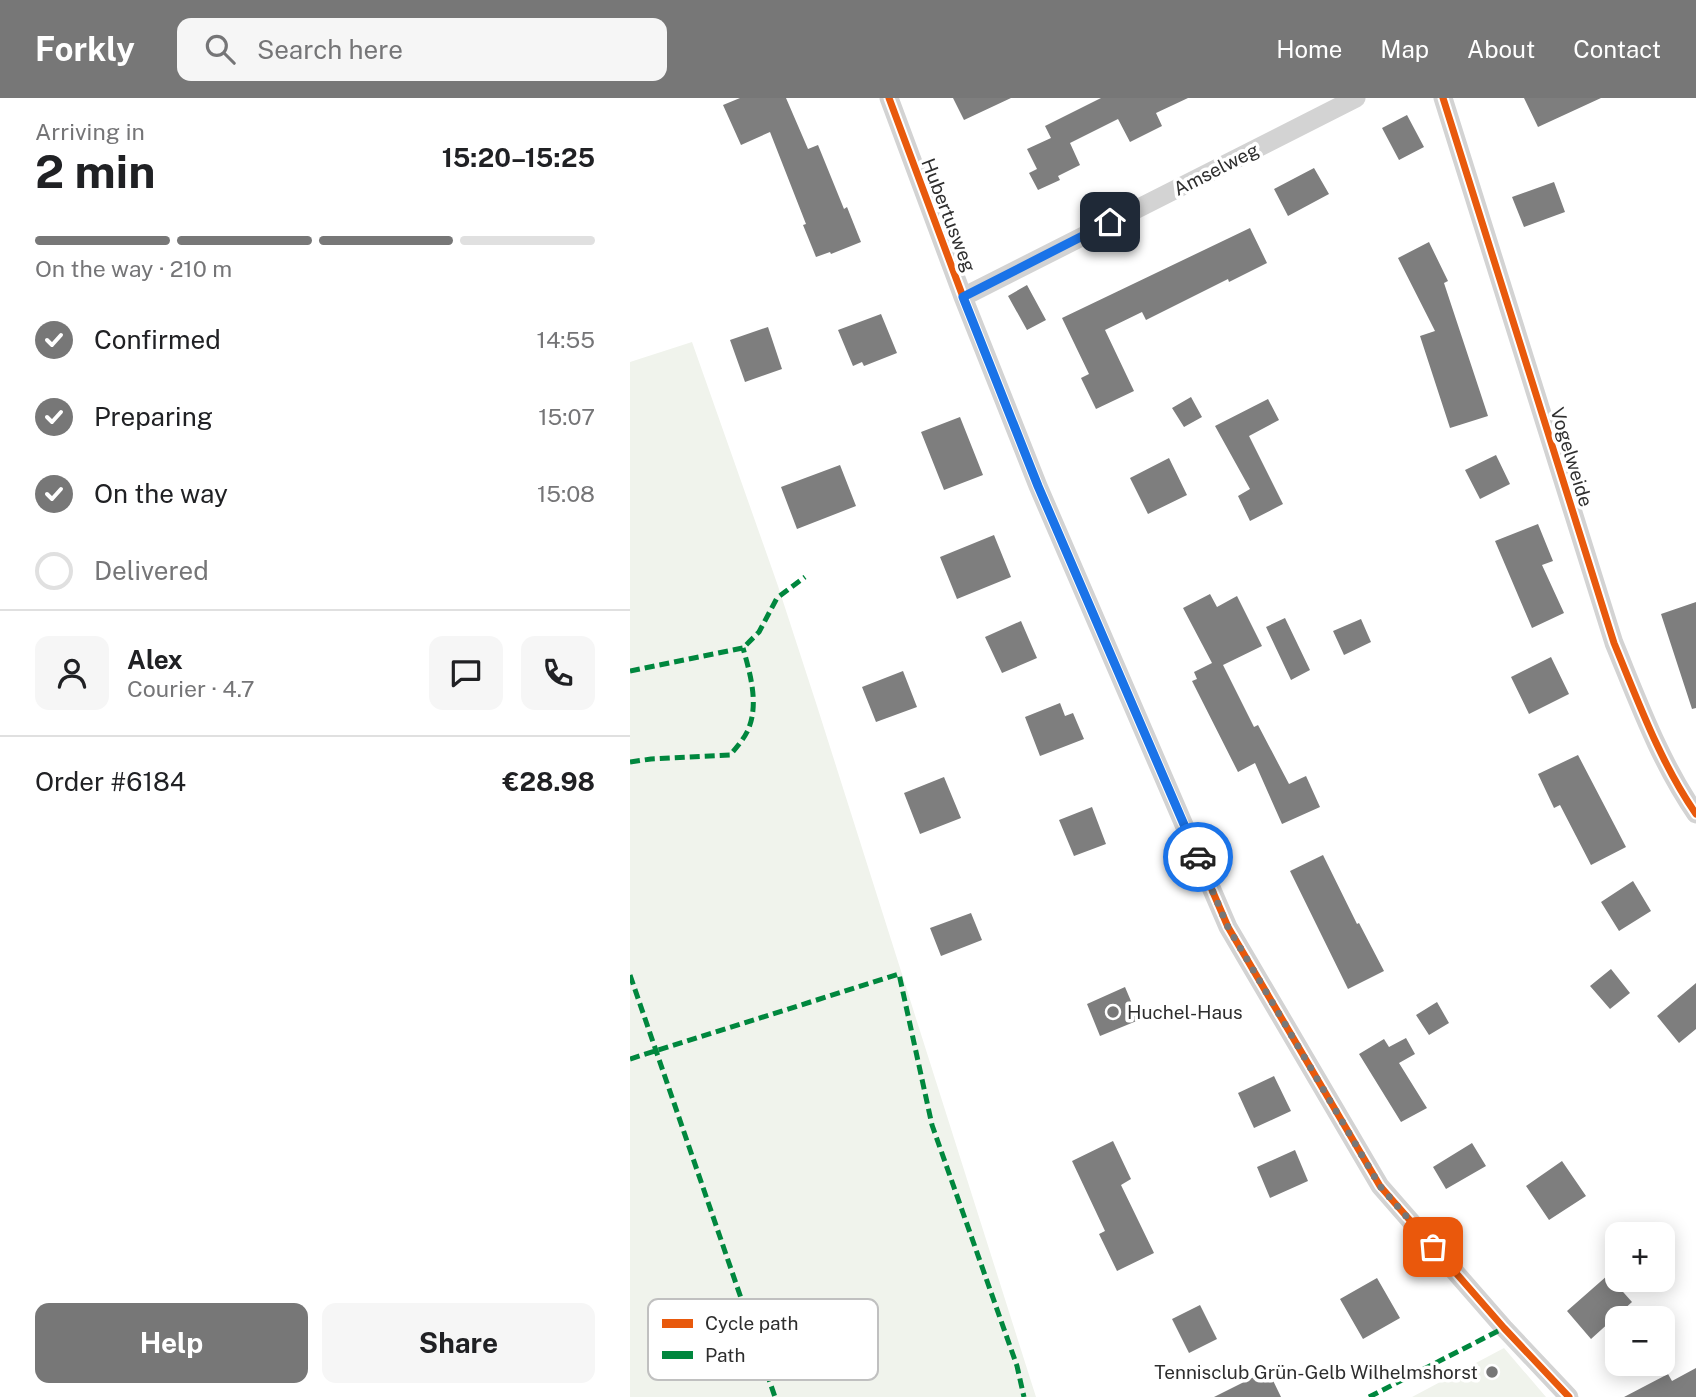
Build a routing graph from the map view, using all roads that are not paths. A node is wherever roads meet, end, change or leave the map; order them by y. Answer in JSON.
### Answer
{"nodes":[{"id":1,"x":889,"y":98,"type":"edge"},
{"id":2,"x":1356,"y":98,"type":"edge"},
{"id":3,"x":1443,"y":98,"type":"edge"},
{"id":4,"x":963,"y":297,"type":"junction"},
{"id":5,"x":1696,"y":814,"type":"edge"},
{"id":6,"x":1569,"y":1397,"type":"edge"}],
"edges":[{"from":1,"to":4,"type":"street","name":"Hubertusweg"},
{"from":2,"to":4,"type":"street","name":"Amselweg"},
{"from":3,"to":5,"type":"street","name":"Vogelweide"},
{"from":4,"to":6,"type":"street","name":"Hubertusweg"}]}
